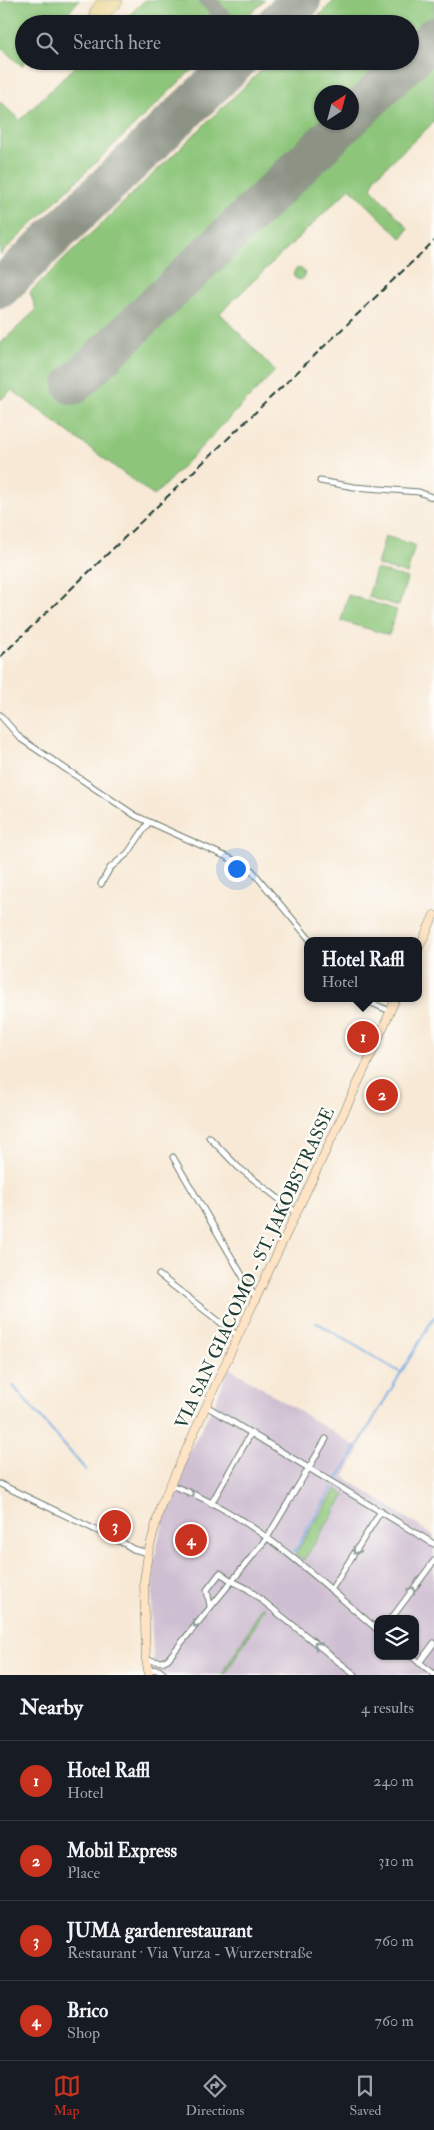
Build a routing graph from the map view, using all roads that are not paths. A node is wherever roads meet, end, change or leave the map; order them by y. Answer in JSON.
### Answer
{"nodes":[{"id":1,"x":320,"y":481,"type":"dead end"},
{"id":2,"x":434,"y":498,"type":"edge"},
{"id":3,"x":0,"y":716,"type":"edge"},
{"id":4,"x":149,"y":822,"type":"junction"},
{"id":5,"x":101,"y":884,"type":"dead end"},
{"id":6,"x":434,"y":915,"type":"edge"},
{"id":7,"x":308,"y":937,"type":"edge"},
{"id":8,"x":422,"y":941,"type":"edge"},
{"id":9,"x":369,"y":1002,"type":"edge"},
{"id":10,"x":394,"y":1002,"type":"edge"},
{"id":11,"x":390,"y":1012,"type":"junction"},
{"id":12,"x":209,"y":1137,"type":"dead end"},
{"id":13,"x":173,"y":1157,"type":"dead end"},
{"id":14,"x":297,"y":1213,"type":"junction"},
{"id":15,"x":159,"y":1275,"type":"dead end"},
{"id":16,"x":256,"y":1299,"type":"junction"},
{"id":17,"x":238,"y":1336,"type":"junction"},
{"id":18,"x":206,"y":1406,"type":"junction"},
{"id":19,"x":251,"y":1433,"type":"junction"},
{"id":20,"x":326,"y":1439,"type":"dead end"},
{"id":21,"x":310,"y":1468,"type":"junction"},
{"id":22,"x":0,"y":1484,"type":"edge"},
{"id":23,"x":170,"y":1485,"type":"junction"},
{"id":24,"x":211,"y":1504,"type":"junction"},
{"id":25,"x":381,"y":1511,"type":"junction"},
{"id":26,"x":267,"y":1538,"type":"junction"},
{"id":27,"x":434,"y":1544,"type":"edge"},
{"id":28,"x":148,"y":1552,"type":"junction"},
{"id":29,"x":434,"y":1561,"type":"edge"},
{"id":30,"x":232,"y":1581,"type":"junction"},
{"id":31,"x":331,"y":1590,"type":"junction"},
{"id":32,"x":210,"y":1606,"type":"junction"},
{"id":33,"x":393,"y":1615,"type":"edge"},
{"id":34,"x":374,"y":1627,"type":"edge"},
{"id":35,"x":434,"y":1643,"type":"edge"},
{"id":36,"x":168,"y":1659,"type":"junction"},
{"id":37,"x":416,"y":1660,"type":"edge"},
{"id":38,"x":419,"y":1662,"type":"junction"},
{"id":39,"x":148,"y":1668,"type":"edge"},
{"id":40,"x":434,"y":1674,"type":"edge"},
{"id":41,"x":165,"y":1675,"type":"edge"},
{"id":42,"x":355,"y":1675,"type":"edge"}],
"edges":[{"from":1,"to":2,"type":"street"},
{"from":3,"to":4,"type":"street"},
{"from":4,"to":5,"type":"street"},
{"from":4,"to":7,"type":"street"},
{"from":6,"to":8,"type":"street"},
{"from":9,"to":11,"type":"street"},
{"from":10,"to":11,"type":"street","name":"VIA SAN GIACOMO - ST. JAKOBSTRASSE"},
{"from":11,"to":14,"type":"street","name":"VIA SAN GIACOMO - ST. JAKOBSTRASSE"},
{"from":12,"to":14,"type":"street"},
{"from":13,"to":16,"type":"street"},
{"from":14,"to":16,"type":"street","name":"VIA SAN GIACOMO - ST. JAKOBSTRASSE"},
{"from":15,"to":17,"type":"street"},
{"from":16,"to":17,"type":"street","name":"VIA SAN GIACOMO - ST. JAKOBSTRASSE"},
{"from":17,"to":18,"type":"street","name":"VIA SAN GIACOMO - ST. JAKOBSTRASSE"},
{"from":18,"to":19,"type":"street"},
{"from":18,"to":23,"type":"street","name":"VIA SAN GIACOMO - ST. JAKOBSTRASSE"},
{"from":19,"to":21,"type":"street"},
{"from":19,"to":24,"type":"street"},
{"from":20,"to":21,"type":"street"},
{"from":21,"to":25,"type":"street"},
{"from":21,"to":26,"type":"street"},
{"from":22,"to":28,"type":"street"},
{"from":23,"to":24,"type":"street","one_way":true},
{"from":23,"to":28,"type":"street","name":"VIA SAN GIACOMO - ST. JAKOBSTRASSE"},
{"from":24,"to":26,"type":"street"},
{"from":25,"to":27,"type":"street"},
{"from":25,"to":31,"type":"street","one_way":true},
{"from":26,"to":30,"type":"street"},
{"from":26,"to":31,"type":"street"},
{"from":28,"to":39,"type":"street","name":"VIA SAN GIACOMO - ST. JAKOBSTRASSE"},
{"from":33,"to":29,"type":"street","one_way":true},
{"from":30,"to":32,"type":"street"},
{"from":30,"to":32,"type":"street"},
{"from":42,"to":30,"type":"street","one_way":true},
{"from":31,"to":34,"type":"street"},
{"from":32,"to":36,"type":"street","one_way":true},
{"from":35,"to":38,"type":"street"},
{"from":36,"to":39,"type":"street"},
{"from":36,"to":41,"type":"street"},
{"from":37,"to":38,"type":"street"},
{"from":38,"to":40,"type":"street"},
{"from":39,"to":41,"type":"street"}]}
